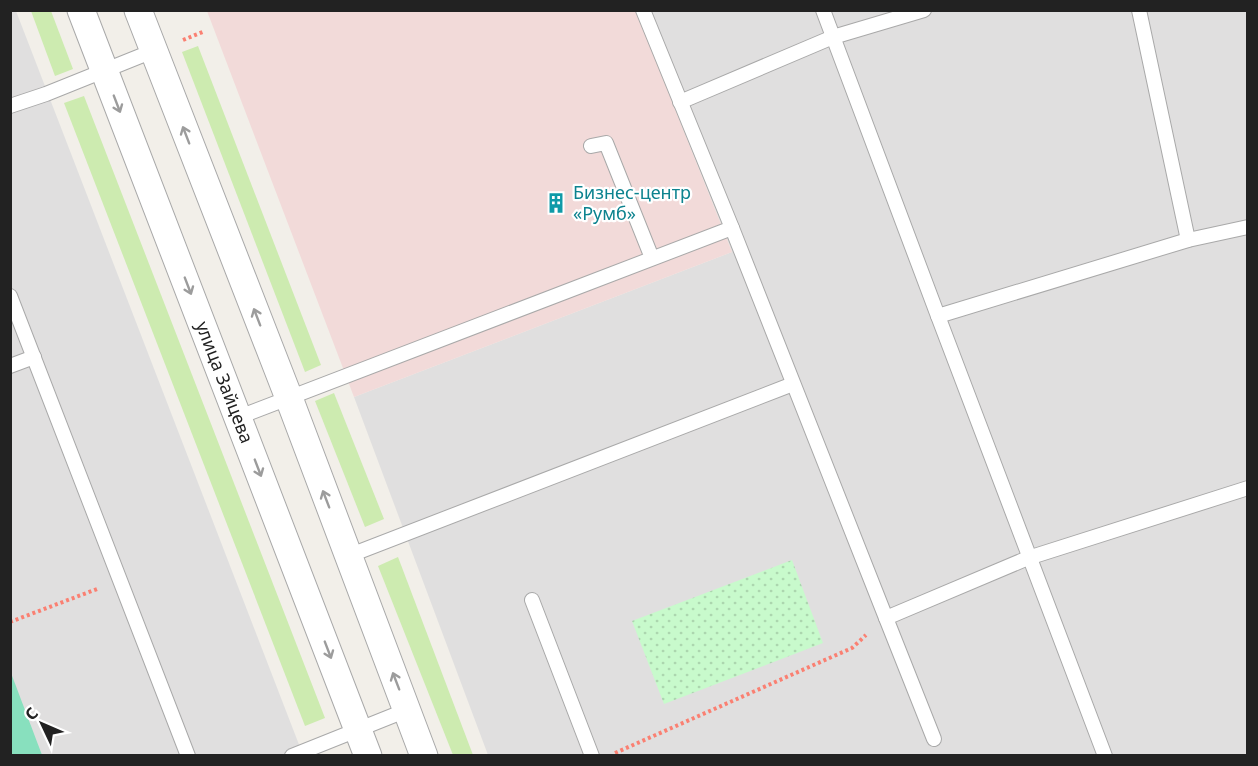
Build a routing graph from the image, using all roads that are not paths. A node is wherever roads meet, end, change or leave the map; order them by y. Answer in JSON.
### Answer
{"nodes":[{"id":1,"x":81,"y":10,"type":"edge"},
{"id":2,"x":138,"y":10,"type":"edge"},
{"id":3,"x":644,"y":10,"type":"edge"},
{"id":4,"x":823,"y":10,"type":"edge"},
{"id":5,"x":924,"y":10,"type":"edge"},
{"id":6,"x":1139,"y":10,"type":"edge"},
{"id":7,"x":833,"y":38,"type":"junction"},
{"id":8,"x":153,"y":51,"type":"junction"},
{"id":9,"x":104,"y":71,"type":"junction"},
{"id":10,"x":680,"y":102,"type":"junction"},
{"id":11,"x":10,"y":106,"type":"edge"},
{"id":12,"x":591,"y":146,"type":"dead end"},
{"id":13,"x":1248,"y":227,"type":"edge"},
{"id":14,"x":732,"y":228,"type":"junction"},
{"id":15,"x":1188,"y":240,"type":"junction"},
{"id":16,"x":652,"y":258,"type":"junction"},
{"id":17,"x":10,"y":296,"type":"edge"},
{"id":18,"x":938,"y":316,"type":"junction"},
{"id":19,"x":34,"y":357,"type":"junction"},
{"id":20,"x":10,"y":366,"type":"edge"},
{"id":21,"x":793,"y":384,"type":"junction"},
{"id":22,"x":289,"y":398,"type":"junction"},
{"id":23,"x":239,"y":417,"type":"junction"},
{"id":24,"x":1248,"y":488,"type":"edge"},
{"id":25,"x":348,"y":556,"type":"junction"},
{"id":26,"x":1028,"y":558,"type":"junction"},
{"id":27,"x":532,"y":600,"type":"dead end"},
{"id":28,"x":886,"y":618,"type":"junction"},
{"id":29,"x":407,"y":710,"type":"junction"},
{"id":30,"x":358,"y":729,"type":"junction"},
{"id":31,"x":934,"y":739,"type":"dead end"},
{"id":32,"x":188,"y":756,"type":"edge"},
{"id":33,"x":292,"y":756,"type":"edge"},
{"id":34,"x":368,"y":756,"type":"edge"},
{"id":35,"x":424,"y":756,"type":"edge"},
{"id":36,"x":592,"y":756,"type":"edge"},
{"id":37,"x":1105,"y":756,"type":"edge"}],
"edges":[{"from":1,"to":9,"type":"street","name":"улица Зайцева"},
{"from":2,"to":8,"type":"street"},
{"from":3,"to":10,"type":"lane"},
{"from":4,"to":7,"type":"lane"},
{"from":5,"to":7,"type":"lane"},
{"from":6,"to":15,"type":"lane"},
{"from":7,"to":10,"type":"lane"},
{"from":7,"to":18,"type":"lane"},
{"from":8,"to":9,"type":"lane"},
{"from":22,"to":8,"type":"street","one_way":true},
{"from":9,"to":11,"type":"lane"},
{"from":9,"to":23,"type":"street","name":"улица Зайцева","one_way":true},
{"from":10,"to":14,"type":"lane"},
{"from":12,"to":16,"type":"lane"},
{"from":13,"to":15,"type":"lane"},
{"from":14,"to":16,"type":"lane"},
{"from":14,"to":21,"type":"lane"},
{"from":15,"to":18,"type":"lane"},
{"from":16,"to":22,"type":"lane"},
{"from":17,"to":19,"type":"lane"},
{"from":18,"to":26,"type":"lane"},
{"from":19,"to":20,"type":"lane"},
{"from":19,"to":32,"type":"lane"},
{"from":21,"to":25,"type":"lane"},
{"from":21,"to":28,"type":"lane"},
{"from":22,"to":23,"type":"lane"},
{"from":25,"to":22,"type":"street","one_way":true},
{"from":23,"to":30,"type":"street","name":"улица Зайцева","one_way":true},
{"from":24,"to":26,"type":"lane"},
{"from":29,"to":25,"type":"street","one_way":true},
{"from":26,"to":28,"type":"lane"},
{"from":26,"to":37,"type":"lane"},
{"from":27,"to":36,"type":"lane"},
{"from":28,"to":31,"type":"lane"},
{"from":29,"to":30,"type":"lane"},
{"from":29,"to":35,"type":"street"},
{"from":30,"to":33,"type":"lane"},
{"from":30,"to":34,"type":"street","name":"улица Зайцева"}]}
